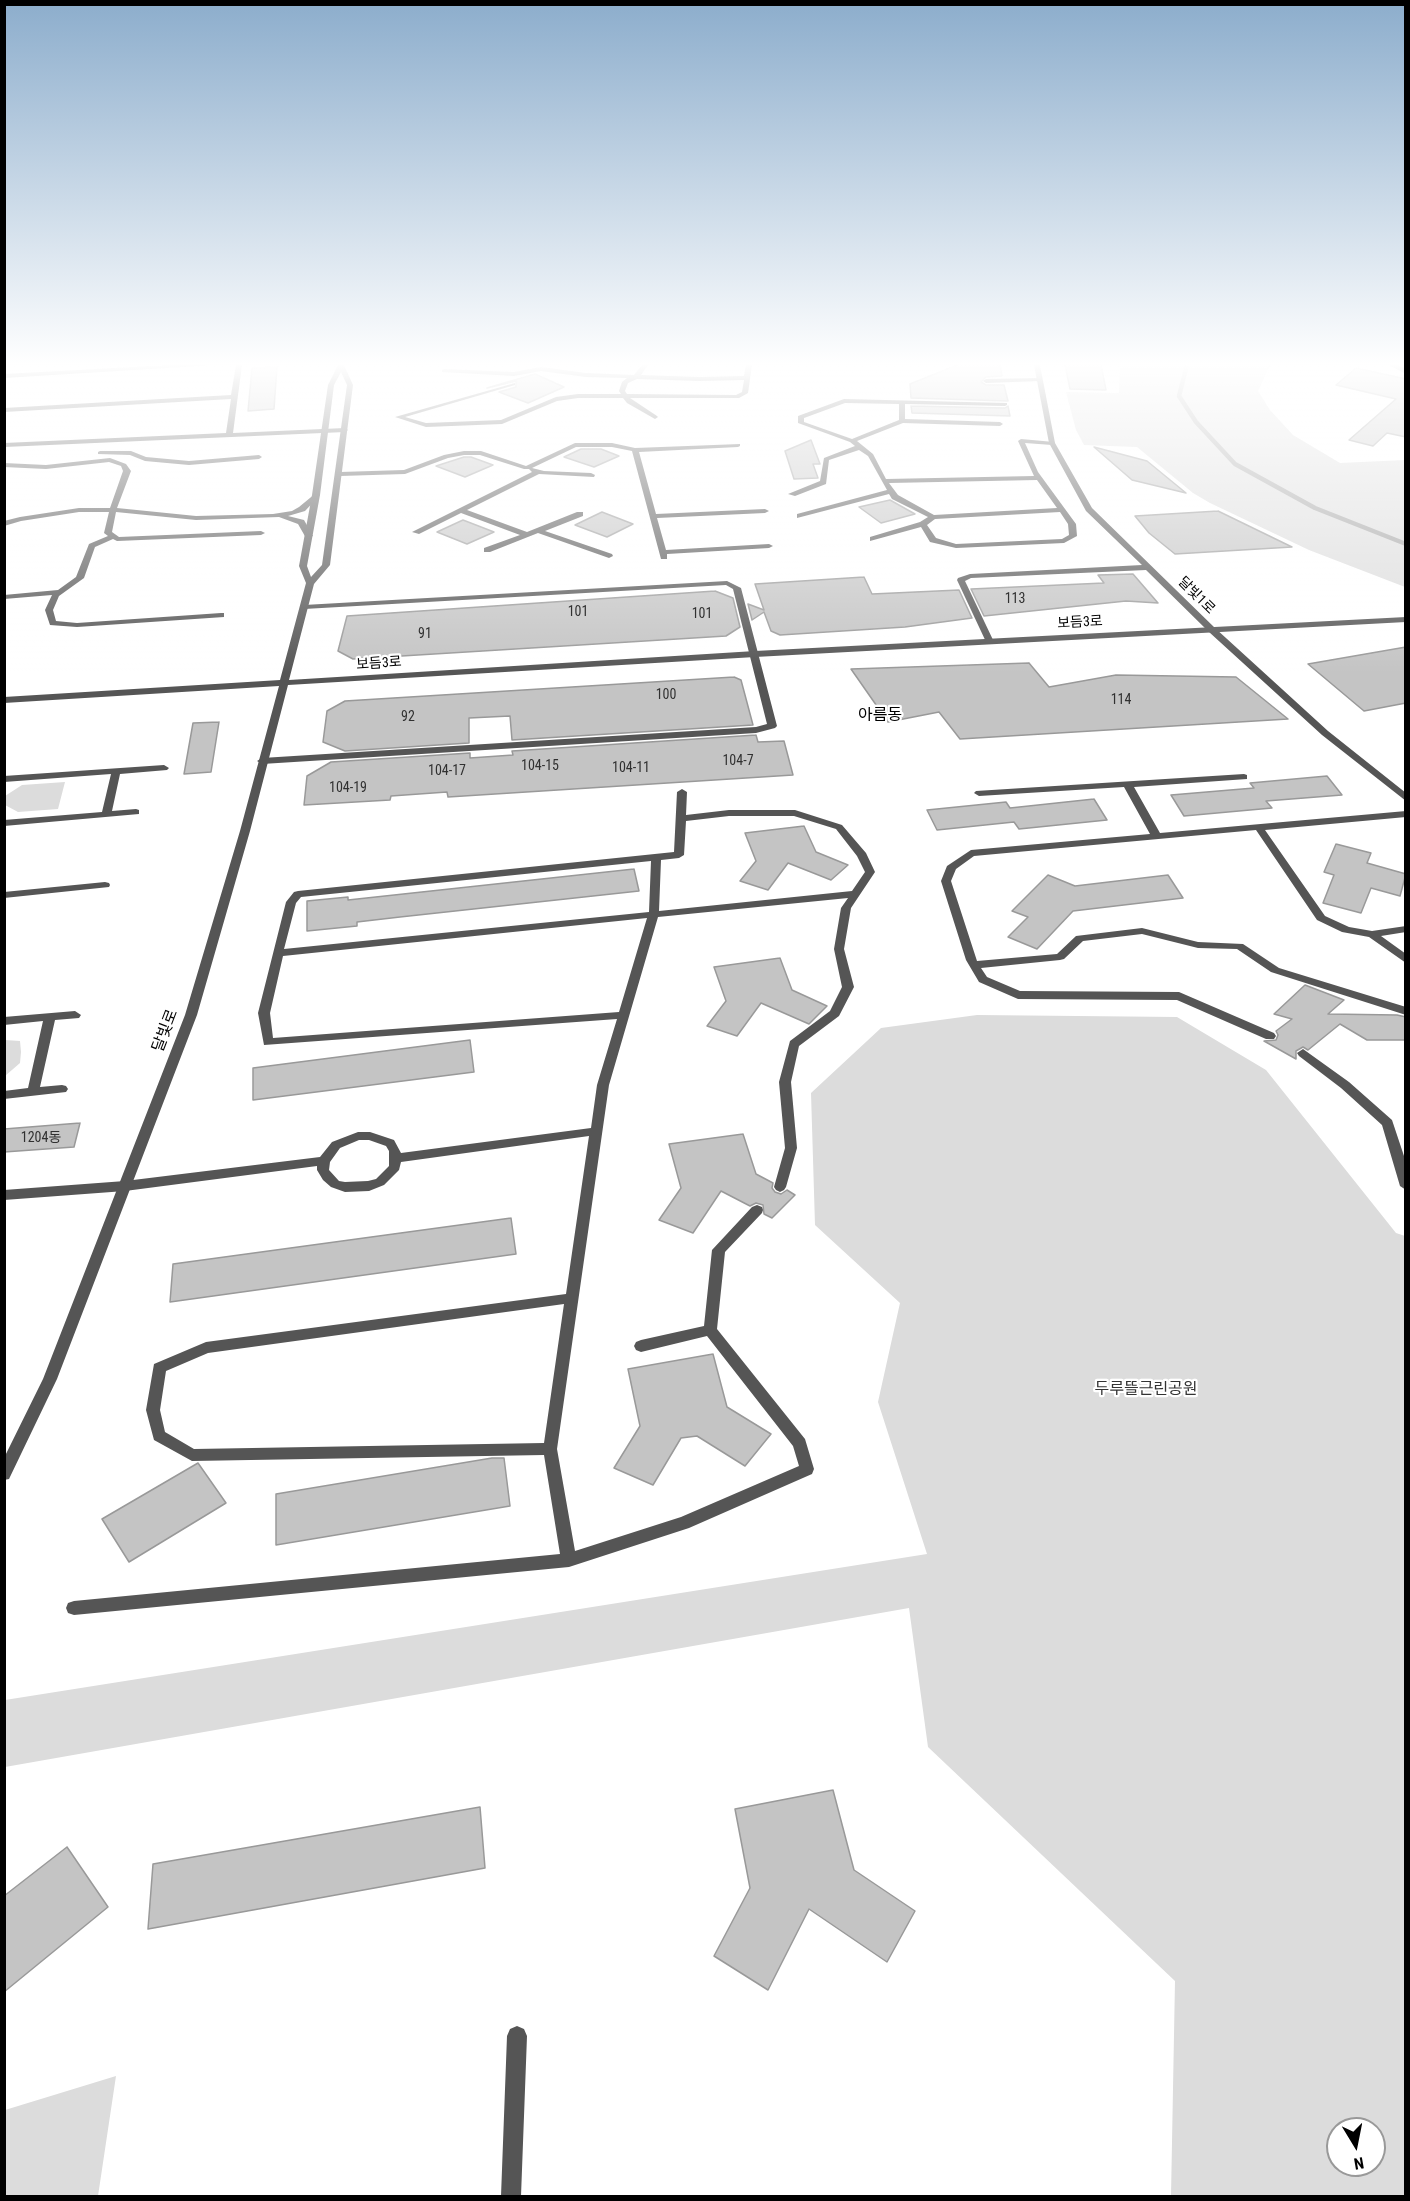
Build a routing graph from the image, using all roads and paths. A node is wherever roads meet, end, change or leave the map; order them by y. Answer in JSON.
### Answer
{"nodes":[{"id":1,"x":125,"y":468,"type":"edge"},
{"id":2,"x":320,"y":468,"type":"edge"},
{"id":3,"x":341,"y":468,"type":"edge"},
{"id":4,"x":416,"y":468,"type":"edge"},
{"id":5,"x":526,"y":468,"type":"edge"},
{"id":6,"x":640,"y":468,"type":"edge"},
{"id":7,"x":825,"y":468,"type":"edge"},
{"id":8,"x":877,"y":468,"type":"edge"},
{"id":9,"x":1034,"y":468,"type":"edge"},
{"id":10,"x":1066,"y":468,"type":"edge"},
{"id":11,"x":538,"y":472,"type":"junction"},
{"id":12,"x":340,"y":474,"type":"junction"},
{"id":13,"x":591,"y":475,"type":"dead end"},
{"id":14,"x":1039,"y":478,"type":"junction"},
{"id":15,"x":884,"y":481,"type":"junction"},
{"id":16,"x":891,"y":492,"type":"junction"},
{"id":17,"x":792,"y":494,"type":"dead end"},
{"id":18,"x":316,"y":495,"type":"junction"},
{"id":19,"x":113,"y":510,"type":"junction"},
{"id":20,"x":461,"y":510,"type":"junction"},
{"id":21,"x":1061,"y":510,"type":"junction"},
{"id":22,"x":765,"y":511,"type":"dead end"},
{"id":23,"x":580,"y":514,"type":"dead end"},
{"id":24,"x":273,"y":516,"type":"junction"},
{"id":25,"x":653,"y":516,"type":"junction"},
{"id":26,"x":800,"y":516,"type":"dead end"},
{"id":27,"x":933,"y":517,"type":"junction"},
{"id":28,"x":4,"y":524,"type":"edge"},
{"id":29,"x":923,"y":524,"type":"junction"},
{"id":30,"x":539,"y":531,"type":"junction"},
{"id":31,"x":416,"y":532,"type":"dead end"},
{"id":32,"x":261,"y":533,"type":"dead end"},
{"id":33,"x":527,"y":535,"type":"junction"},
{"id":34,"x":114,"y":536,"type":"junction"},
{"id":35,"x":309,"y":536,"type":"junction"},
{"id":36,"x":873,"y":539,"type":"dead end"},
{"id":37,"x":769,"y":546,"type":"dead end"},
{"id":38,"x":487,"y":550,"type":"dead end"},
{"id":39,"x":609,"y":556,"type":"dead end"},
{"id":40,"x":1149,"y":567,"type":"junction"},
{"id":41,"x":310,"y":583,"type":"junction"},
{"id":42,"x":60,"y":592,"type":"junction"},
{"id":43,"x":4,"y":597,"type":"edge"},
{"id":44,"x":304,"y":608,"type":"junction"},
{"id":45,"x":220,"y":615,"type":"dead end"},
{"id":46,"x":1406,"y":619,"type":"edge"},
{"id":47,"x":1212,"y":630,"type":"junction"},
{"id":48,"x":990,"y":642,"type":"junction"},
{"id":49,"x":755,"y":654,"type":"junction"},
{"id":50,"x":284,"y":683,"type":"junction"},
{"id":51,"x":4,"y":700,"type":"edge"},
{"id":52,"x":262,"y":761,"type":"junction"},
{"id":53,"x":164,"y":768,"type":"dead end"},
{"id":54,"x":116,"y":772,"type":"junction"},
{"id":55,"x":1244,"y":777,"type":"dead end"},
{"id":56,"x":4,"y":779,"type":"edge"},
{"id":57,"x":1128,"y":785,"type":"junction"},
{"id":58,"x":682,"y":792,"type":"dead end"},
{"id":59,"x":979,"y":794,"type":"dead end"},
{"id":60,"x":1406,"y":798,"type":"edge"},
{"id":61,"x":136,"y":812,"type":"dead end"},
{"id":62,"x":1406,"y":814,"type":"edge"},
{"id":63,"x":106,"y":815,"type":"junction"},
{"id":64,"x":681,"y":819,"type":"junction"},
{"id":65,"x":4,"y":823,"type":"edge"},
{"id":66,"x":1258,"y":828,"type":"junction"},
{"id":67,"x":1157,"y":837,"type":"junction"},
{"id":68,"x":656,"y":857,"type":"junction"},
{"id":69,"x":105,"y":885,"type":"dead end"},
{"id":70,"x":855,"y":894,"type":"junction"},
{"id":71,"x":4,"y":895,"type":"edge"},
{"id":72,"x":654,"y":913,"type":"junction"},
{"id":73,"x":1406,"y":929,"type":"edge"},
{"id":74,"x":1372,"y":934,"type":"junction"},
{"id":75,"x":278,"y":952,"type":"junction"},
{"id":76,"x":1406,"y":960,"type":"edge"},
{"id":77,"x":974,"y":965,"type":"junction"},
{"id":78,"x":1406,"y":1011,"type":"edge"},
{"id":79,"x":75,"y":1015,"type":"dead end"},
{"id":80,"x":624,"y":1015,"type":"junction"},
{"id":81,"x":50,"y":1017,"type":"junction"},
{"id":82,"x":4,"y":1021,"type":"edge"},
{"id":83,"x":1270,"y":1035,"type":"dead end"},
{"id":84,"x":1303,"y":1053,"type":"dead end"},
{"id":85,"x":62,"y":1089,"type":"dead end"},
{"id":86,"x":33,"y":1092,"type":"junction"},
{"id":87,"x":4,"y":1095,"type":"edge"},
{"id":88,"x":597,"y":1131,"type":"junction"},
{"id":89,"x":397,"y":1158,"type":"junction"},
{"id":90,"x":324,"y":1161,"type":"junction"},
{"id":91,"x":125,"y":1186,"type":"junction"},
{"id":92,"x":780,"y":1186,"type":"dead end"},
{"id":93,"x":1406,"y":1186,"type":"edge"},
{"id":94,"x":4,"y":1195,"type":"edge"},
{"id":95,"x":757,"y":1210,"type":"dead end"},
{"id":96,"x":572,"y":1298,"type":"junction"},
{"id":97,"x":710,"y":1330,"type":"junction"},
{"id":98,"x":641,"y":1346,"type":"dead end"},
{"id":99,"x":550,"y":1449,"type":"junction"},
{"id":100,"x":4,"y":1474,"type":"edge"},
{"id":101,"x":569,"y":1560,"type":"junction"},
{"id":102,"x":74,"y":1608,"type":"dead end"},
{"id":103,"x":517,"y":2036,"type":"dead end"},
{"id":104,"x":511,"y":2196,"type":"edge"}],
"edges":[{"from":1,"to":19,"type":"street"},
{"from":2,"to":18,"type":"street","name":"달빛로"},
{"from":3,"to":12,"type":"street","name":"달빛로"},
{"from":4,"to":12,"type":"street"},
{"from":5,"to":11,"type":"street"},
{"from":6,"to":25,"type":"street"},
{"from":7,"to":17,"type":"street"},
{"from":8,"to":15,"type":"street"},
{"from":9,"to":14,"type":"street"},
{"from":10,"to":40,"type":"street","name":"달빛1로"},
{"from":11,"to":13,"type":"street"},
{"from":11,"to":20,"type":"street"},
{"from":12,"to":41,"type":"street","name":"달빛로"},
{"from":14,"to":15,"type":"street"},
{"from":14,"to":21,"type":"street"},
{"from":15,"to":16,"type":"street"},
{"from":16,"to":26,"type":"street"},
{"from":16,"to":27,"type":"street"},
{"from":18,"to":24,"type":"street"},
{"from":18,"to":35,"type":"street","name":"달빛로"},
{"from":19,"to":24,"type":"street"},
{"from":19,"to":28,"type":"street"},
{"from":19,"to":34,"type":"street"},
{"from":20,"to":31,"type":"street"},
{"from":20,"to":33,"type":"street"},
{"from":21,"to":27,"type":"street"},
{"from":21,"to":29,"type":"street"},
{"from":22,"to":25,"type":"street"},
{"from":23,"to":30,"type":"street"},
{"from":24,"to":35,"type":"street"},
{"from":25,"to":37,"type":"street"},
{"from":27,"to":29,"type":"street"},
{"from":29,"to":36,"type":"street"},
{"from":30,"to":33,"type":"street"},
{"from":30,"to":39,"type":"street"},
{"from":32,"to":34,"type":"street"},
{"from":33,"to":38,"type":"street"},
{"from":34,"to":42,"type":"street"},
{"from":35,"to":41,"type":"street","name":"달빛로"},
{"from":40,"to":47,"type":"street","name":"달빛1로"},
{"from":40,"to":48,"type":"street"},
{"from":41,"to":44,"type":"street","name":"달빛로"},
{"from":42,"to":43,"type":"street"},
{"from":42,"to":45,"type":"street"},
{"from":44,"to":49,"type":"street"},
{"from":44,"to":50,"type":"street","name":"달빛로"},
{"from":46,"to":47,"type":"street","name":"보듬3로"},
{"from":47,"to":48,"type":"street","name":"보듬3로"},
{"from":47,"to":60,"type":"street","name":"달빛1로"},
{"from":48,"to":49,"type":"street","name":"보듬3로"},
{"from":49,"to":50,"type":"street","name":"보듬3로"},
{"from":49,"to":52,"type":"street"},
{"from":50,"to":51,"type":"street","name":"보듬3로"},
{"from":50,"to":52,"type":"street","name":"달빛로"},
{"from":52,"to":91,"type":"street","name":"달빛로"},
{"from":53,"to":54,"type":"street"},
{"from":54,"to":56,"type":"street"},
{"from":54,"to":63,"type":"street"},
{"from":55,"to":57,"type":"street"},
{"from":57,"to":59,"type":"street"},
{"from":57,"to":67,"type":"street"},
{"from":58,"to":64,"type":"street"},
{"from":61,"to":63,"type":"street"},
{"from":62,"to":66,"type":"street"},
{"from":63,"to":65,"type":"street"},
{"from":64,"to":68,"type":"street"},
{"from":64,"to":70,"type":"street"},
{"from":66,"to":67,"type":"street"},
{"from":66,"to":74,"type":"street"},
{"from":67,"to":77,"type":"street"},
{"from":68,"to":72,"type":"street"},
{"from":68,"to":75,"type":"street"},
{"from":69,"to":71,"type":"street"},
{"from":70,"to":72,"type":"street"},
{"from":70,"to":92,"type":"street"},
{"from":72,"to":75,"type":"street"},
{"from":72,"to":80,"type":"street"},
{"from":73,"to":74,"type":"street"},
{"from":74,"to":76,"type":"street"},
{"from":75,"to":80,"type":"street"},
{"from":77,"to":78,"type":"street"},
{"from":77,"to":83,"type":"street"},
{"from":79,"to":81,"type":"street"},
{"from":80,"to":88,"type":"street"},
{"from":81,"to":82,"type":"street"},
{"from":81,"to":86,"type":"street"},
{"from":84,"to":93,"type":"street"},
{"from":85,"to":86,"type":"street"},
{"from":86,"to":87,"type":"street"},
{"from":88,"to":89,"type":"street"},
{"from":88,"to":96,"type":"street"},
{"from":89,"to":90,"type":"street"},
{"from":89,"to":90,"type":"street"},
{"from":90,"to":91,"type":"street"},
{"from":91,"to":94,"type":"street"},
{"from":91,"to":100,"type":"street","name":"달빛로"},
{"from":95,"to":97,"type":"street"},
{"from":96,"to":99,"type":"street"},
{"from":96,"to":99,"type":"street"},
{"from":97,"to":98,"type":"street"},
{"from":97,"to":101,"type":"street"},
{"from":99,"to":101,"type":"street"},
{"from":101,"to":102,"type":"street"},
{"from":103,"to":104,"type":"street"}]}
